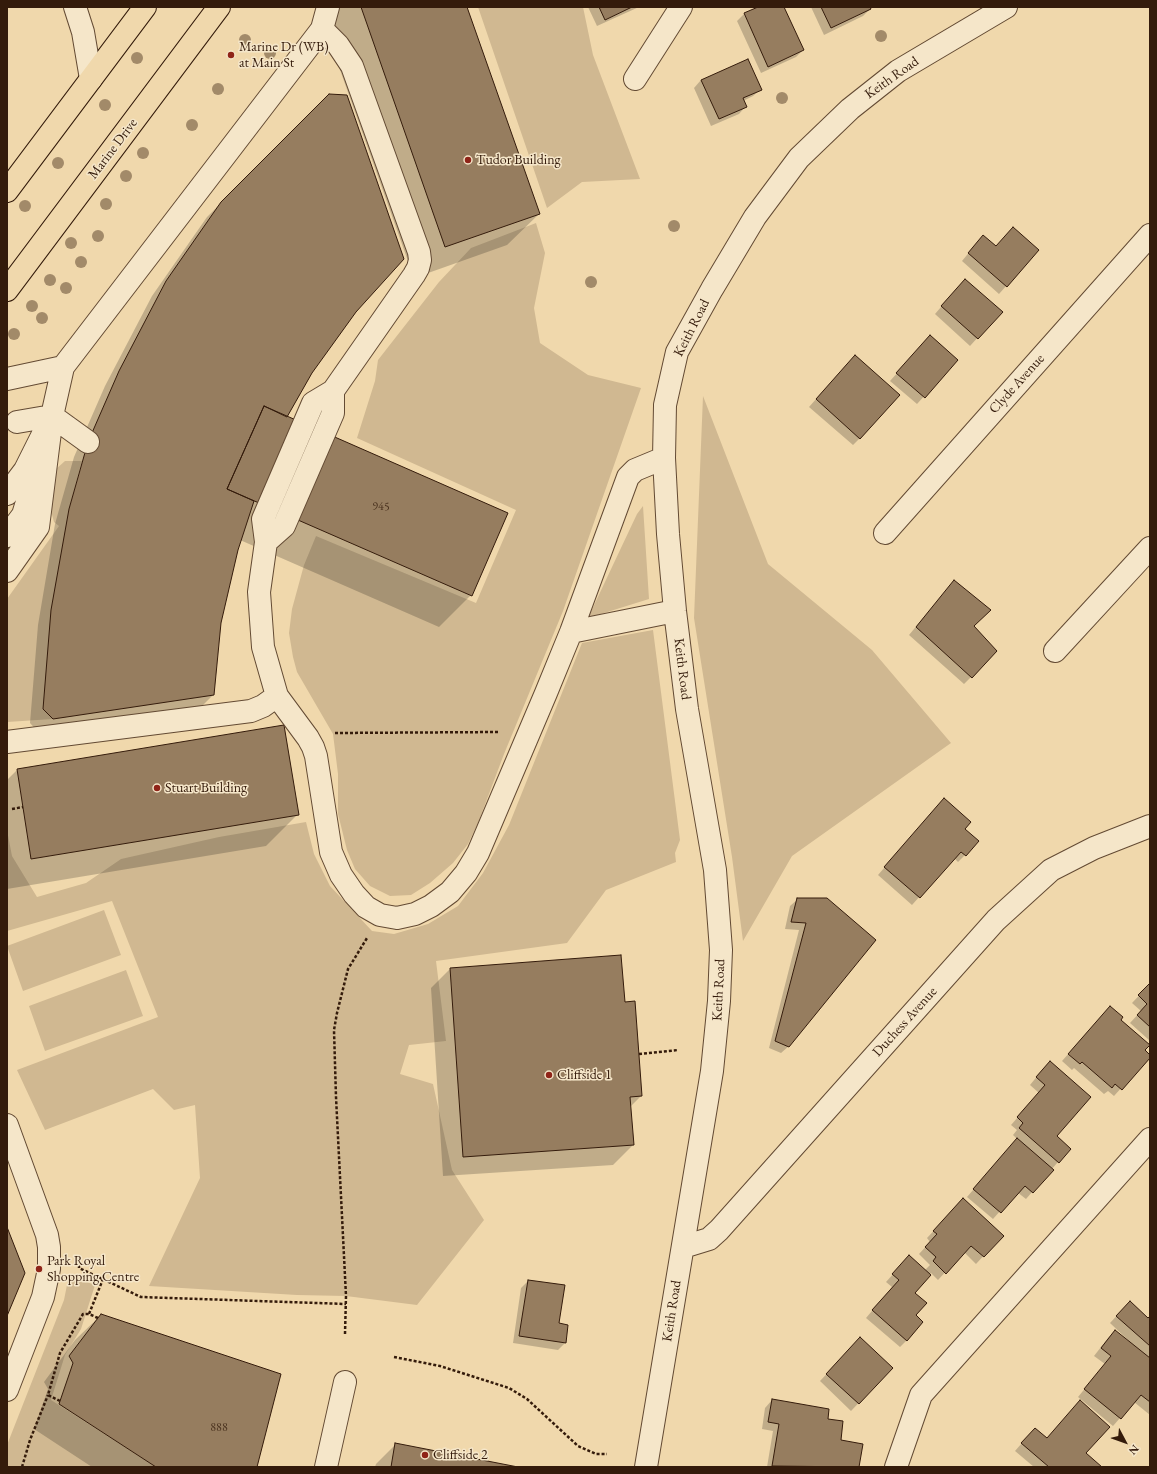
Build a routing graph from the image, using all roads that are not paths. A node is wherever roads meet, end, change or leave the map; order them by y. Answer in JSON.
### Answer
{"nodes":[{"id":1,"x":75,"y":7,"type":"edge"},
{"id":2,"x":145,"y":7,"type":"edge"},
{"id":3,"x":219,"y":7,"type":"edge"},
{"id":4,"x":328,"y":7,"type":"edge"},
{"id":5,"x":682,"y":7,"type":"edge"},
{"id":6,"x":1006,"y":7,"type":"edge"},
{"id":7,"x":322,"y":29,"type":"junction"},
{"id":8,"x":635,"y":78,"type":"dead end"},
{"id":9,"x":91,"y":79,"type":"junction"},
{"id":10,"x":7,"y":191,"type":"edge"},
{"id":11,"x":1150,"y":235,"type":"edge"},
{"id":12,"x":7,"y":290,"type":"edge"},
{"id":13,"x":63,"y":367,"type":"junction"},
{"id":14,"x":7,"y":379,"type":"edge"},
{"id":15,"x":52,"y":416,"type":"junction"},
{"id":16,"x":10,"y":423,"type":"edge"},
{"id":17,"x":88,"y":442,"type":"dead end"},
{"id":18,"x":664,"y":458,"type":"junction"},
{"id":19,"x":7,"y":494,"type":"edge"},
{"id":20,"x":885,"y":533,"type":"dead end"},
{"id":21,"x":7,"y":536,"type":"edge"},
{"id":22,"x":1150,"y":548,"type":"edge"},
{"id":23,"x":7,"y":571,"type":"edge"},
{"id":24,"x":675,"y":611,"type":"junction"},
{"id":25,"x":571,"y":632,"type":"junction"},
{"id":26,"x":1055,"y":651,"type":"dead end"},
{"id":27,"x":277,"y":696,"type":"junction"},
{"id":28,"x":7,"y":742,"type":"edge"},
{"id":29,"x":1150,"y":826,"type":"edge"},
{"id":30,"x":7,"y":1125,"type":"edge"},
{"id":31,"x":1150,"y":1139,"type":"edge"},
{"id":32,"x":683,"y":1247,"type":"junction"},
{"id":33,"x":345,"y":1382,"type":"dead end"},
{"id":34,"x":7,"y":1390,"type":"edge"},
{"id":35,"x":326,"y":1467,"type":"edge"},
{"id":36,"x":646,"y":1467,"type":"edge"},
{"id":37,"x":896,"y":1467,"type":"edge"}],
"edges":[{"from":1,"to":9,"type":"street"},
{"from":2,"to":9,"type":"main road"},
{"from":3,"to":12,"type":"main road","name":"Marine Drive"},
{"from":4,"to":7,"type":"street"},
{"from":5,"to":8,"type":"street"},
{"from":6,"to":18,"type":"street","name":"Keith Road"},
{"from":7,"to":13,"type":"street"},
{"from":7,"to":27,"type":"street"},
{"from":9,"to":10,"type":"main road"},
{"from":11,"to":20,"type":"street","name":"Clyde Avenue"},
{"from":13,"to":14,"type":"street"},
{"from":13,"to":15,"type":"street"},
{"from":15,"to":16,"type":"street"},
{"from":15,"to":17,"type":"street"},
{"from":15,"to":19,"type":"street"},
{"from":15,"to":21,"type":"street"},
{"from":15,"to":23,"type":"street"},
{"from":18,"to":24,"type":"street","name":"Keith Road"},
{"from":18,"to":25,"type":"street"},
{"from":22,"to":26,"type":"street"},
{"from":24,"to":25,"type":"street"},
{"from":24,"to":32,"type":"street","name":"Keith Road"},
{"from":25,"to":27,"type":"street"},
{"from":27,"to":28,"type":"street"},
{"from":29,"to":32,"type":"street","name":"Duchess Avenue"},
{"from":30,"to":34,"type":"street"},
{"from":31,"to":37,"type":"street"},
{"from":32,"to":36,"type":"street","name":"Keith Road"},
{"from":33,"to":35,"type":"street"}]}
